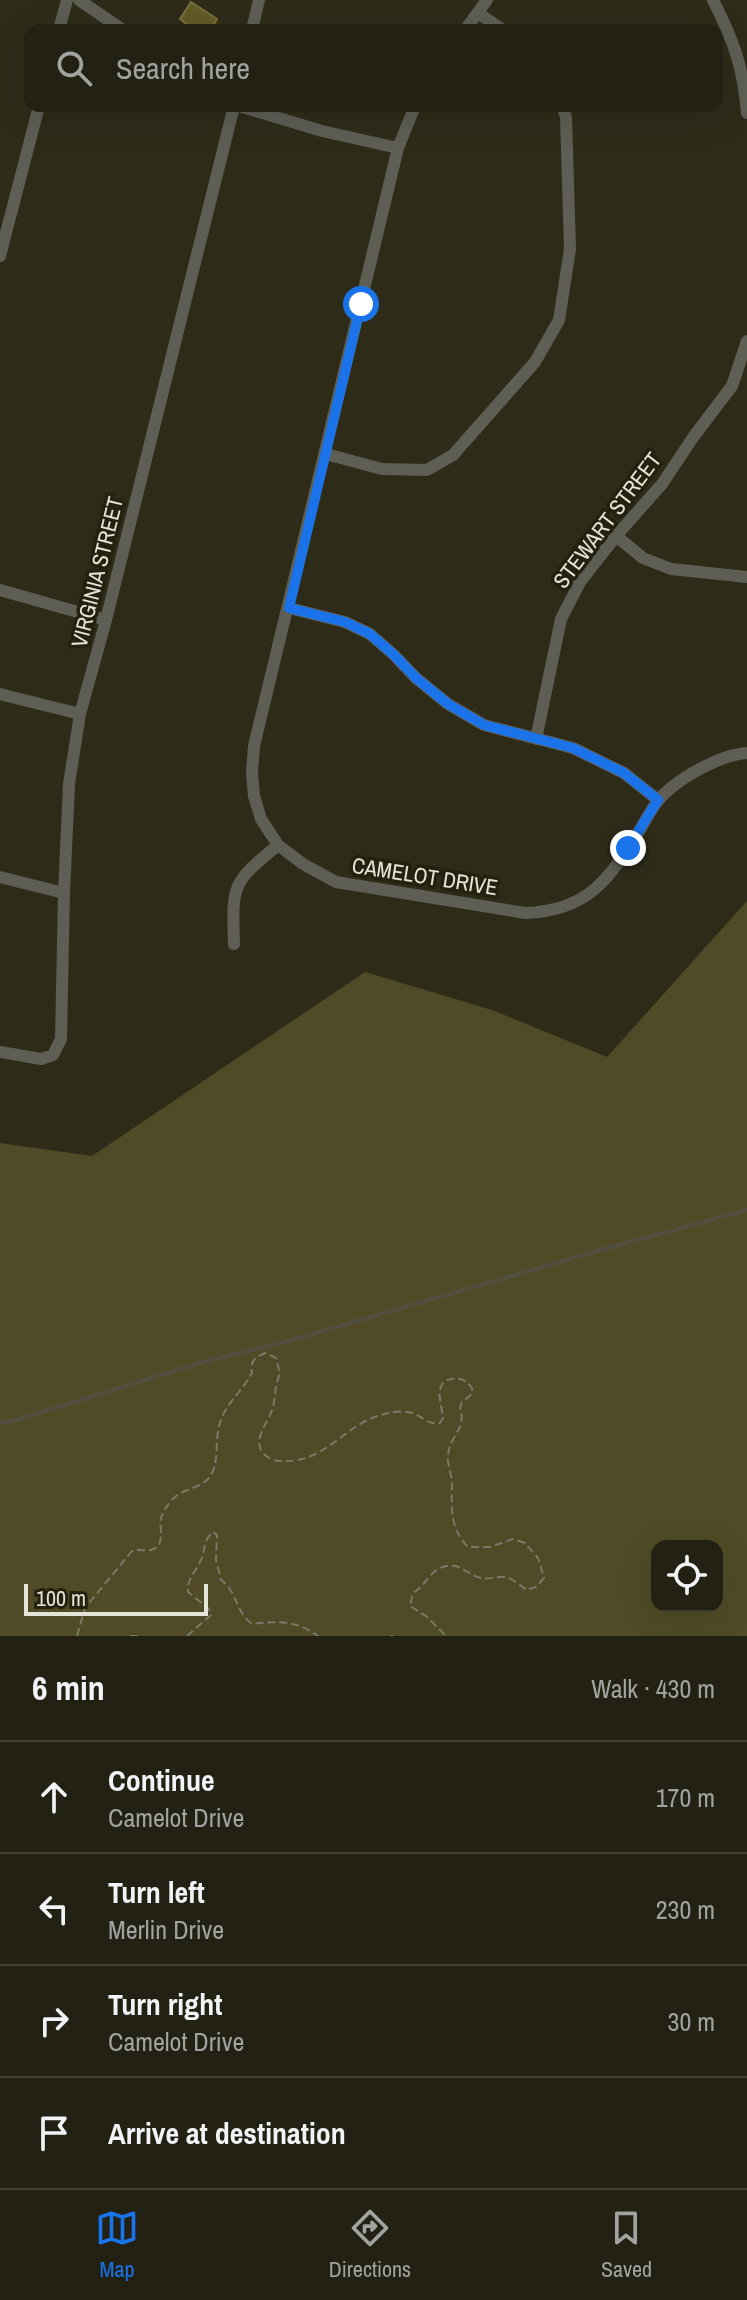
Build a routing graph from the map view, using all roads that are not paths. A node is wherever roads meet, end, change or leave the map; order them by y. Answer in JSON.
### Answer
{"nodes":[{"id":1,"x":67,"y":0,"type":"edge"},
{"id":2,"x":79,"y":0,"type":"edge"},
{"id":3,"x":259,"y":0,"type":"edge"},
{"id":4,"x":487,"y":0,"type":"edge"},
{"id":5,"x":713,"y":0,"type":"edge"},
{"id":6,"x":478,"y":13,"type":"junction"},
{"id":7,"x":61,"y":24,"type":"edge"},
{"id":8,"x":114,"y":24,"type":"edge"},
{"id":9,"x":253,"y":24,"type":"edge"},
{"id":10,"x":470,"y":24,"type":"edge"},
{"id":11,"x":494,"y":24,"type":"edge"},
{"id":12,"x":37,"y":112,"type":"edge"},
{"id":13,"x":235,"y":112,"type":"edge"},
{"id":14,"x":257,"y":112,"type":"edge"},
{"id":15,"x":413,"y":112,"type":"edge"},
{"id":16,"x":564,"y":112,"type":"edge"},
{"id":17,"x":747,"y":113,"type":"edge"},
{"id":18,"x":398,"y":148,"type":"junction"},
{"id":19,"x":0,"y":256,"type":"edge"},
{"id":20,"x":747,"y":341,"type":"edge"},
{"id":21,"x":326,"y":454,"type":"junction"},
{"id":22,"x":616,"y":536,"type":"junction"},
{"id":23,"x":747,"y":577,"type":"edge"},
{"id":24,"x":0,"y":590,"type":"edge"},
{"id":25,"x":289,"y":608,"type":"junction"},
{"id":26,"x":106,"y":620,"type":"junction"},
{"id":27,"x":0,"y":694,"type":"edge"},
{"id":28,"x":80,"y":714,"type":"junction"},
{"id":29,"x":536,"y":739,"type":"junction"},
{"id":30,"x":747,"y":753,"type":"edge"},
{"id":31,"x":658,"y":800,"type":"junction"},
{"id":32,"x":278,"y":845,"type":"junction"},
{"id":33,"x":0,"y":877,"type":"edge"},
{"id":34,"x":64,"y":893,"type":"junction"},
{"id":35,"x":234,"y":944,"type":"dead end"},
{"id":36,"x":0,"y":1052,"type":"edge"}],
"edges":[{"from":1,"to":7,"type":"street"},
{"from":2,"to":8,"type":"street"},
{"from":3,"to":9,"type":"street"},
{"from":4,"to":6,"type":"street"},
{"from":5,"to":17,"type":"street"},
{"from":6,"to":10,"type":"street"},
{"from":6,"to":11,"type":"street"},
{"from":12,"to":19,"type":"street"},
{"from":13,"to":26,"type":"street","name":"VIRGINIA STREET"},
{"from":14,"to":18,"type":"street"},
{"from":15,"to":18,"type":"street","name":"CAMELOT DRIVE"},
{"from":16,"to":21,"type":"street"},
{"from":18,"to":21,"type":"street","name":"CAMELOT DRIVE"},
{"from":20,"to":22,"type":"street","name":"STEWART STREET"},
{"from":21,"to":25,"type":"street","name":"CAMELOT DRIVE"},
{"from":22,"to":23,"type":"street"},
{"from":22,"to":29,"type":"street","name":"STEWART STREET"},
{"from":24,"to":26,"type":"street"},
{"from":25,"to":29,"type":"street"},
{"from":25,"to":32,"type":"street","name":"CAMELOT DRIVE"},
{"from":26,"to":28,"type":"street","name":"VIRGINIA STREET"},
{"from":27,"to":28,"type":"street"},
{"from":28,"to":34,"type":"street","name":"VIRGINIA STREET"},
{"from":29,"to":31,"type":"street"},
{"from":30,"to":31,"type":"street","name":"CAMELOT DRIVE"},
{"from":31,"to":32,"type":"street","name":"CAMELOT DRIVE"},
{"from":32,"to":35,"type":"street"},
{"from":33,"to":34,"type":"street"},
{"from":34,"to":36,"type":"street","name":"VIRGINIA STREET"}]}
